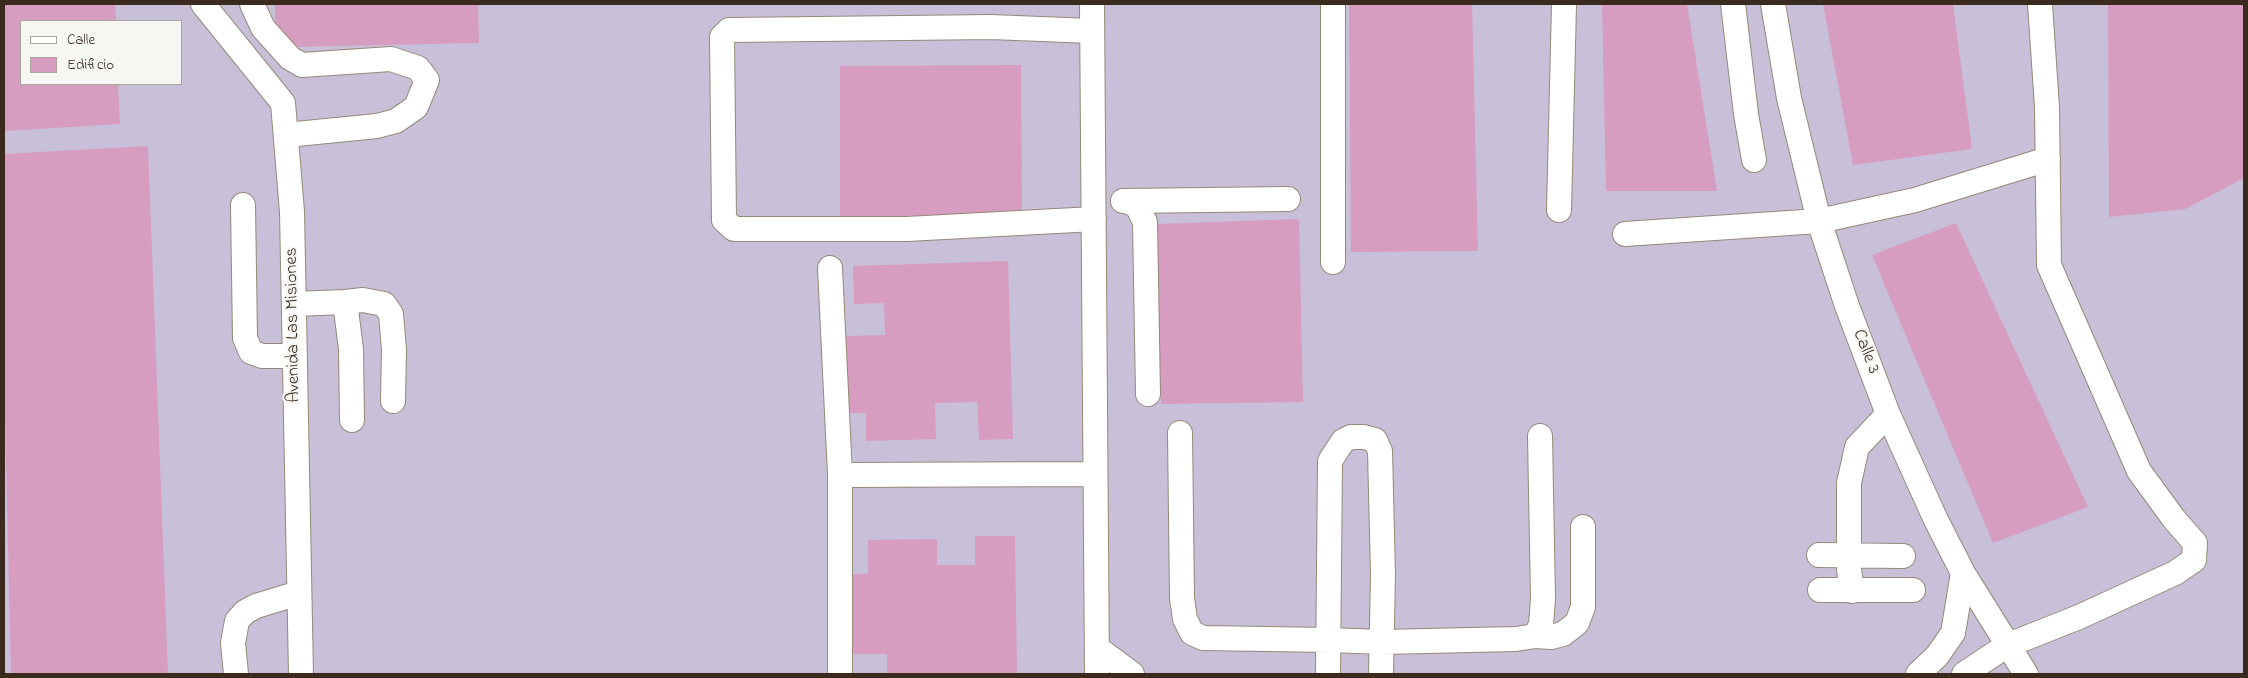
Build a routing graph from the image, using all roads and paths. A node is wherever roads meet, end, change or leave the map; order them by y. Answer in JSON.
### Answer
{"nodes":[{"id":1,"x":203,"y":4,"type":"edge"},
{"id":2,"x":252,"y":4,"type":"edge"},
{"id":3,"x":1092,"y":4,"type":"edge"},
{"id":4,"x":1334,"y":4,"type":"edge"},
{"id":5,"x":1564,"y":4,"type":"edge"},
{"id":6,"x":1733,"y":4,"type":"edge"},
{"id":7,"x":1773,"y":4,"type":"edge"},
{"id":8,"x":2040,"y":4,"type":"edge"},
{"id":9,"x":1091,"y":31,"type":"junction"},
{"id":10,"x":286,"y":134,"type":"junction"},
{"id":11,"x":2048,"y":159,"type":"junction"},
{"id":12,"x":1754,"y":160,"type":"dead end"},
{"id":13,"x":1288,"y":199,"type":"dead end"},
{"id":14,"x":1127,"y":201,"type":"junction"},
{"id":15,"x":243,"y":205,"type":"dead end"},
{"id":16,"x":1094,"y":210,"type":"junction"},
{"id":17,"x":1559,"y":210,"type":"dead end"},
{"id":18,"x":1819,"y":221,"type":"junction"},
{"id":19,"x":1624,"y":234,"type":"dead end"},
{"id":20,"x":1334,"y":262,"type":"dead end"},
{"id":21,"x":830,"y":268,"type":"dead end"},
{"id":22,"x":345,"y":302,"type":"junction"},
{"id":23,"x":294,"y":304,"type":"junction"},
{"id":24,"x":295,"y":356,"type":"junction"},
{"id":25,"x":1148,"y":394,"type":"dead end"},
{"id":26,"x":393,"y":401,"type":"dead end"},
{"id":27,"x":1888,"y":414,"type":"junction"},
{"id":28,"x":352,"y":420,"type":"dead end"},
{"id":29,"x":1180,"y":433,"type":"dead end"},
{"id":30,"x":1540,"y":436,"type":"dead end"},
{"id":31,"x":1095,"y":474,"type":"junction"},
{"id":32,"x":840,"y":475,"type":"junction"},
{"id":33,"x":1583,"y":527,"type":"dead end"},
{"id":34,"x":1819,"y":555,"type":"dead end"},
{"id":35,"x":1849,"y":556,"type":"junction"},
{"id":36,"x":1904,"y":556,"type":"dead end"},
{"id":37,"x":1963,"y":573,"type":"junction"},
{"id":38,"x":1820,"y":590,"type":"dead end"},
{"id":39,"x":1913,"y":590,"type":"dead end"},
{"id":40,"x":1852,"y":591,"type":"junction"},
{"id":41,"x":299,"y":593,"type":"junction"},
{"id":42,"x":1535,"y":636,"type":"junction"},
{"id":43,"x":1329,"y":640,"type":"junction"},
{"id":44,"x":1382,"y":642,"type":"junction"},
{"id":45,"x":2006,"y":646,"type":"junction"},
{"id":46,"x":1097,"y":648,"type":"junction"},
{"id":47,"x":236,"y":674,"type":"edge"},
{"id":48,"x":301,"y":674,"type":"edge"},
{"id":49,"x":840,"y":674,"type":"edge"},
{"id":50,"x":1097,"y":674,"type":"edge"},
{"id":51,"x":1132,"y":674,"type":"edge"},
{"id":52,"x":1328,"y":674,"type":"edge"},
{"id":53,"x":1381,"y":674,"type":"edge"},
{"id":54,"x":1918,"y":674,"type":"edge"},
{"id":55,"x":1964,"y":674,"type":"edge"},
{"id":56,"x":2026,"y":674,"type":"edge"}],
"edges":[{"from":1,"to":10,"type":"street","name":"Avenida Las Misiones"},
{"from":2,"to":10,"type":"street"},
{"from":3,"to":9,"type":"street"},
{"from":4,"to":20,"type":"street"},
{"from":5,"to":17,"type":"street"},
{"from":6,"to":12,"type":"street"},
{"from":7,"to":18,"type":"street","name":"Calle 3"},
{"from":8,"to":11,"type":"street"},
{"from":9,"to":16,"type":"street"},
{"from":9,"to":16,"type":"street"},
{"from":10,"to":23,"type":"street","name":"Avenida Las Misiones"},
{"from":11,"to":18,"type":"street"},
{"from":11,"to":45,"type":"street"},
{"from":13,"to":14,"type":"street"},
{"from":14,"to":16,"type":"street"},
{"from":14,"to":25,"type":"street"},
{"from":15,"to":24,"type":"street"},
{"from":16,"to":31,"type":"street"},
{"from":18,"to":19,"type":"street"},
{"from":18,"to":27,"type":"street","name":"Calle 3"},
{"from":21,"to":32,"type":"street"},
{"from":22,"to":23,"type":"street"},
{"from":22,"to":26,"type":"street"},
{"from":22,"to":28,"type":"street"},
{"from":23,"to":24,"type":"street","name":"Avenida Las Misiones"},
{"from":24,"to":41,"type":"street","name":"Avenida Las Misiones"},
{"from":27,"to":35,"type":"street"},
{"from":27,"to":37,"type":"street","name":"Calle 3"},
{"from":29,"to":43,"type":"street"},
{"from":30,"to":42,"type":"street"},
{"from":31,"to":32,"type":"street"},
{"from":31,"to":46,"type":"street"},
{"from":32,"to":49,"type":"street"},
{"from":33,"to":42,"type":"street"},
{"from":34,"to":35,"type":"street"},
{"from":35,"to":36,"type":"street"},
{"from":35,"to":40,"type":"street"},
{"from":37,"to":45,"type":"street","name":"Calle 3"},
{"from":37,"to":54,"type":"street"},
{"from":38,"to":40,"type":"street"},
{"from":39,"to":40,"type":"street"},
{"from":41,"to":47,"type":"street"},
{"from":41,"to":48,"type":"street","name":"Avenida Las Misiones"},
{"from":42,"to":44,"type":"street"},
{"from":43,"to":44,"type":"street"},
{"from":43,"to":44,"type":"street"},
{"from":43,"to":52,"type":"street"},
{"from":44,"to":53,"type":"street"},
{"from":45,"to":55,"type":"street"},
{"from":45,"to":56,"type":"street","name":"Calle 3"},
{"from":46,"to":50,"type":"street"},
{"from":46,"to":51,"type":"street"}]}
